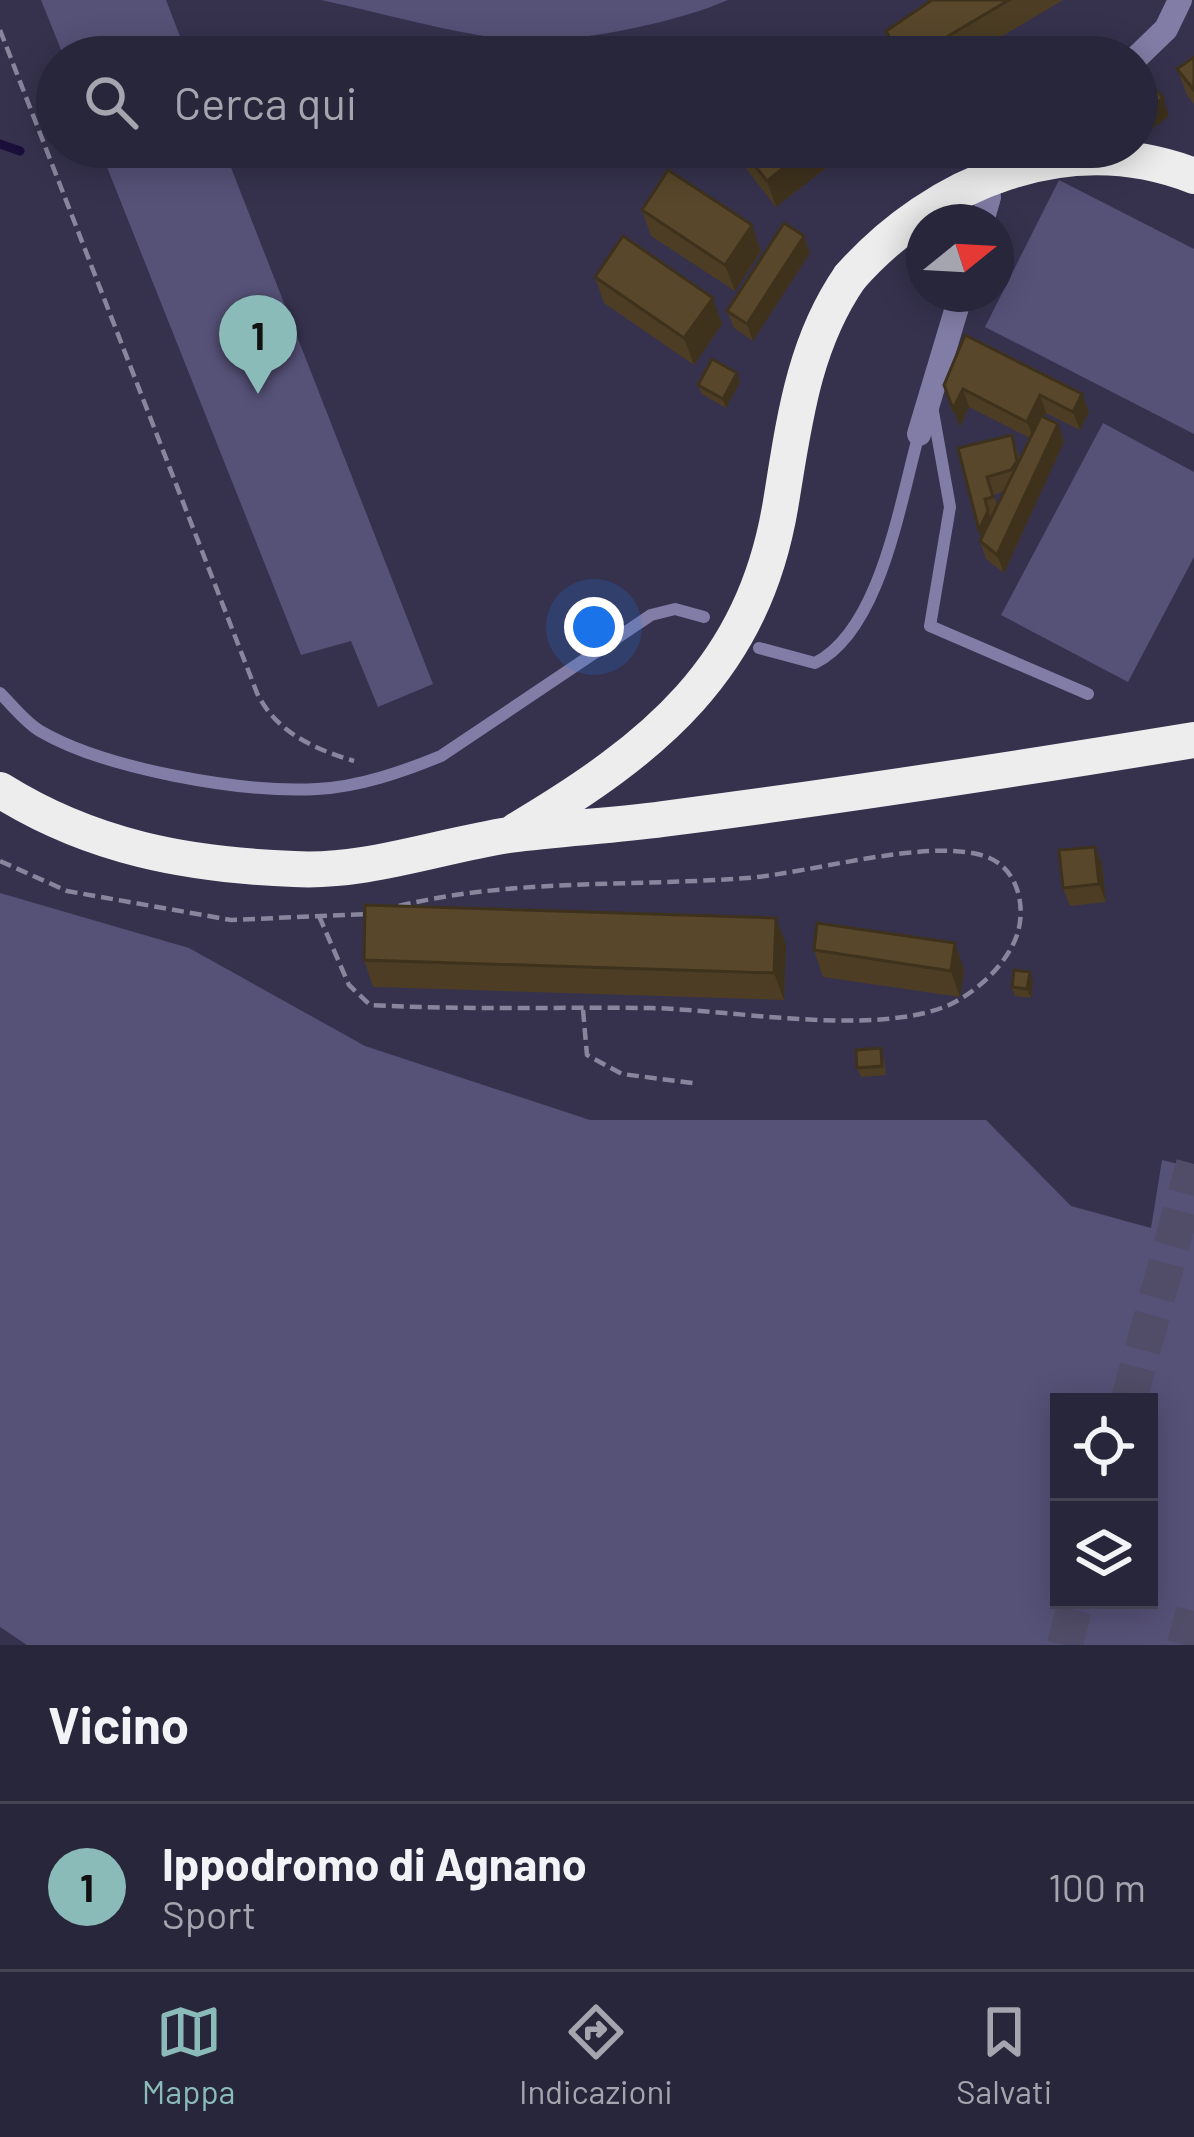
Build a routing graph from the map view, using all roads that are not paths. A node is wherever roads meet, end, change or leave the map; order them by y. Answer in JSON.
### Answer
{"nodes":[{"id":1,"x":1184,"y":4,"type":"edge"},
{"id":2,"x":1158,"y":37,"type":"edge"},
{"id":3,"x":1027,"y":168,"type":"edge"},
{"id":4,"x":1158,"y":168,"type":"edge"},
{"id":5,"x":1194,"y":176,"type":"edge"},
{"id":6,"x":956,"y":312,"type":"edge"},
{"id":7,"x":930,"y":398,"type":"junction"},
{"id":8,"x":919,"y":434,"type":"joint"},
{"id":9,"x":704,"y":617,"type":"dead end"},
{"id":10,"x":759,"y":648,"type":"dead end"},
{"id":11,"x":0,"y":692,"type":"edge"},
{"id":12,"x":1088,"y":694,"type":"dead end"},
{"id":13,"x":1194,"y":740,"type":"edge"},
{"id":14,"x":0,"y":790,"type":"edge"},
{"id":15,"x":509,"y":835,"type":"junction"}],
"edges":[{"from":1,"to":2,"type":"street"},
{"from":3,"to":15,"type":"highway","bridge":true},
{"from":4,"to":5,"type":"highway","bridge":true},
{"from":6,"to":7,"type":"street"},
{"from":7,"to":8,"type":"street"},
{"from":7,"to":12,"type":"lane"},
{"from":8,"to":10,"type":"lane"},
{"from":9,"to":11,"type":"lane"},
{"from":13,"to":15,"type":"highway"},
{"from":14,"to":15,"type":"highway"}]}
